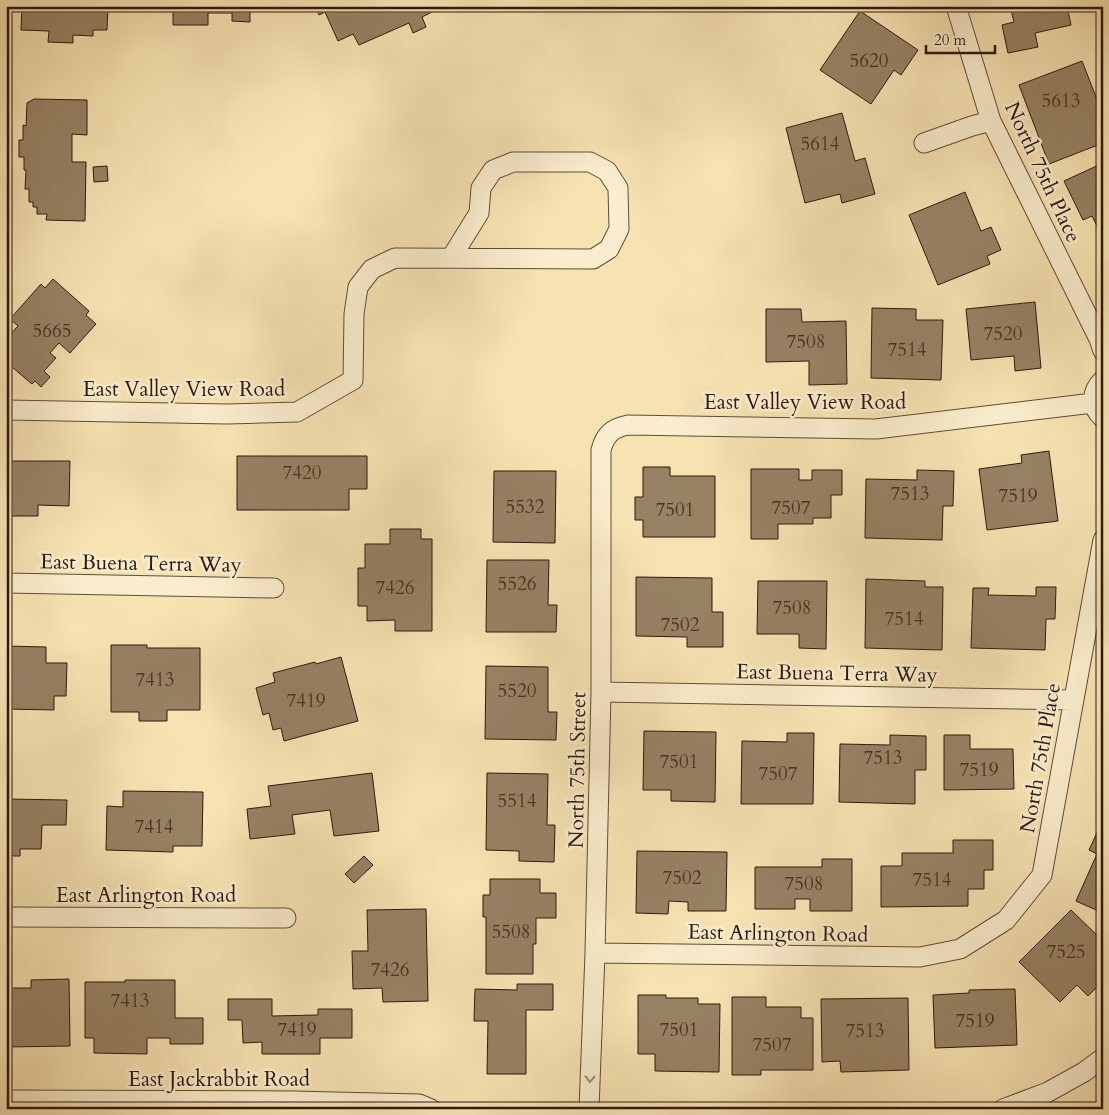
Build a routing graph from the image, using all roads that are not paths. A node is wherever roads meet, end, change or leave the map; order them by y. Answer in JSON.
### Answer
{"nodes":[{"id":1,"x":956,"y":6,"type":"edge"},
{"id":2,"x":992,"y":121,"type":"junction"},
{"id":3,"x":924,"y":143,"type":"dead end"},
{"id":4,"x":451,"y":258,"type":"junction"},
{"id":5,"x":1103,"y":351,"type":"edge"},
{"id":6,"x":1103,"y":380,"type":"edge"},
{"id":7,"x":6,"y":410,"type":"edge"},
{"id":8,"x":1098,"y":410,"type":"edge"},
{"id":9,"x":608,"y":434,"type":"joint"},
{"id":10,"x":1103,"y":540,"type":"edge"},
{"id":11,"x":6,"y":584,"type":"edge"},
{"id":12,"x":274,"y":588,"type":"dead end"},
{"id":13,"x":601,"y":692,"type":"junction"},
{"id":14,"x":1073,"y":700,"type":"junction"},
{"id":15,"x":6,"y":917,"type":"edge"},
{"id":16,"x":286,"y":918,"type":"dead end"},
{"id":17,"x":960,"y":949,"type":"joint"},
{"id":18,"x":595,"y":953,"type":"junction"},
{"id":19,"x":1103,"y":1058,"type":"edge"},
{"id":20,"x":6,"y":1100,"type":"edge"},
{"id":21,"x":431,"y":1109,"type":"edge"},
{"id":22,"x":589,"y":1109,"type":"edge"},
{"id":23,"x":1003,"y":1109,"type":"edge"}],
"edges":[{"from":1,"to":2,"type":"street","name":"North 75th Place"},
{"from":2,"to":3,"type":"street"},
{"from":2,"to":5,"type":"street","name":"North 75th Place"},
{"from":4,"to":4,"type":"street"},
{"from":4,"to":7,"type":"street","name":"East Valley View Road"},
{"from":6,"to":8,"type":"street"},
{"from":8,"to":9,"type":"street","name":"East Valley View Road"},
{"from":9,"to":13,"type":"street","name":"North 75th Street"},
{"from":10,"to":14,"type":"street","name":"North 75th Place"},
{"from":11,"to":12,"type":"street","name":"East Buena Terra Way"},
{"from":13,"to":14,"type":"street","name":"East Buena Terra Way"},
{"from":13,"to":18,"type":"street","name":"North 75th Street"},
{"from":14,"to":17,"type":"street","name":"North 75th Place"},
{"from":15,"to":16,"type":"street","name":"East Arlington Road"},
{"from":17,"to":18,"type":"street","name":"East Arlington Road"},
{"from":18,"to":22,"type":"street","name":"North 75th Street","one_way":true},
{"from":19,"to":23,"type":"street"},
{"from":20,"to":21,"type":"street","name":"East Jackrabbit Road"}]}
